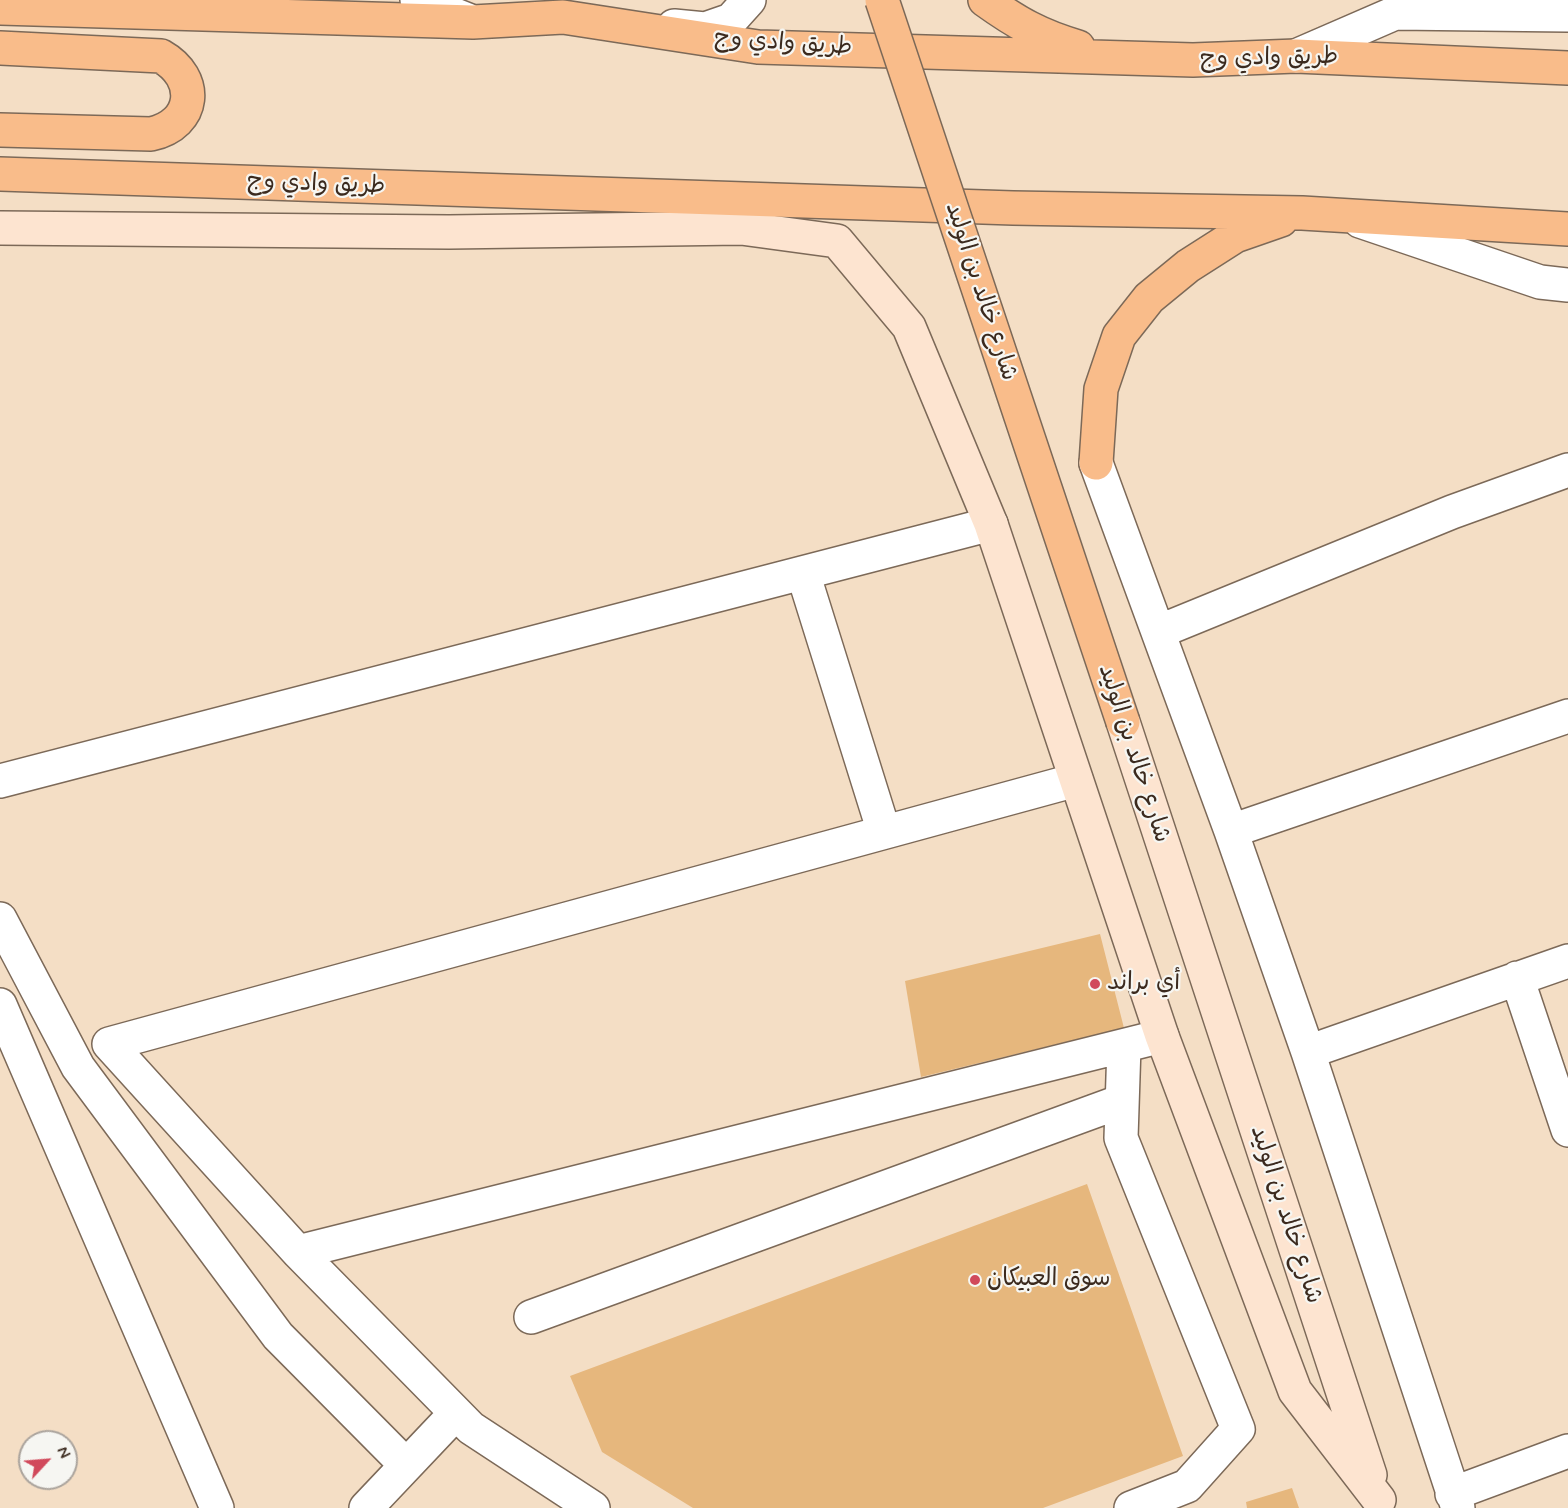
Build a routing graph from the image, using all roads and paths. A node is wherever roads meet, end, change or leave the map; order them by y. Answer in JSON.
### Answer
{"nodes":[{"id":1,"x":417,"y":0,"type":"edge"},
{"id":2,"x":749,"y":0,"type":"edge"},
{"id":3,"x":882,"y":0,"type":"edge"},
{"id":4,"x":985,"y":0,"type":"edge"},
{"id":5,"x":1393,"y":7,"type":"edge"},
{"id":6,"x":0,"y":8,"type":"edge"},
{"id":7,"x":1568,"y":15,"type":"edge"},
{"id":8,"x":563,"y":16,"type":"junction"},
{"id":9,"x":473,"y":22,"type":"junction"},
{"id":10,"x":0,"y":48,"type":"edge"},
{"id":11,"x":1296,"y":56,"type":"junction"},
{"id":12,"x":1193,"y":60,"type":"junction"},
{"id":13,"x":1568,"y":68,"type":"edge"},
{"id":14,"x":0,"y":130,"type":"edge"},
{"id":15,"x":0,"y":174,"type":"edge"},
{"id":16,"x":1302,"y":213,"type":"junction"},
{"id":17,"x":1341,"y":215,"type":"junction"},
{"id":18,"x":0,"y":228,"type":"edge"},
{"id":19,"x":1568,"y":229,"type":"edge"},
{"id":20,"x":1568,"y":285,"type":"edge"},
{"id":21,"x":1096,"y":463,"type":"joint"},
{"id":22,"x":1568,"y":470,"type":"edge"},
{"id":23,"x":991,"y":524,"type":"junction"},
{"id":24,"x":803,"y":573,"type":"junction"},
{"id":25,"x":1158,"y":632,"type":"junction"},
{"id":26,"x":1568,"y":716,"type":"edge"},
{"id":27,"x":1123,"y":722,"type":"joint"},
{"id":28,"x":1076,"y":780,"type":"junction"},
{"id":29,"x":0,"y":781,"type":"edge"},
{"id":30,"x":1231,"y":831,"type":"junction"},
{"id":31,"x":884,"y":832,"type":"junction"},
{"id":32,"x":4,"y":934,"type":"edge"},
{"id":33,"x":1568,"y":961,"type":"edge"},
{"id":34,"x":1516,"y":978,"type":"junction"},
{"id":35,"x":0,"y":1005,"type":"edge"},
{"id":36,"x":1162,"y":1036,"type":"junction"},
{"id":37,"x":1124,"y":1046,"type":"junction"},
{"id":38,"x":1308,"y":1052,"type":"junction"},
{"id":39,"x":1122,"y":1101,"type":"junction"},
{"id":40,"x":1568,"y":1130,"type":"edge"},
{"id":41,"x":298,"y":1252,"type":"junction"},
{"id":42,"x":531,"y":1317,"type":"dead end"},
{"id":43,"x":456,"y":1413,"type":"junction"},
{"id":44,"x":1568,"y":1451,"type":"edge"},
{"id":45,"x":406,"y":1465,"type":"junction"},
{"id":46,"x":1455,"y":1501,"type":"edge"},
{"id":47,"x":1380,"y":1504,"type":"edge"},
{"id":48,"x":217,"y":1508,"type":"edge"},
{"id":49,"x":366,"y":1508,"type":"edge"},
{"id":50,"x":593,"y":1508,"type":"edge"},
{"id":51,"x":1131,"y":1508,"type":"edge"}],
"edges":[{"from":1,"to":9,"type":"street"},
{"from":2,"to":8,"type":"street"},
{"from":3,"to":27,"type":"main road","name":"شارع خالد بن الوليد","bridge":true},
{"from":4,"to":12,"type":"main road"},
{"from":5,"to":7,"type":"street"},
{"from":5,"to":11,"type":"street"},
{"from":6,"to":9,"type":"main road","name":"طريق وادي وج"},
{"from":8,"to":9,"type":"main road","name":"طريق وادي وج"},
{"from":8,"to":12,"type":"main road","name":"طريق وادي وج"},
{"from":10,"to":14,"type":"main road"},
{"from":11,"to":12,"type":"main road","name":"طريق وادي وج"},
{"from":11,"to":13,"type":"main road","name":"طريق وادي وج"},
{"from":15,"to":16,"type":"main road","name":"طريق وادي وج"},
{"from":16,"to":17,"type":"main road","name":"طريق وادي وج"},
{"from":16,"to":21,"type":"main road"},
{"from":17,"to":19,"type":"main road","name":"طريق وادي وج"},
{"from":17,"to":20,"type":"street"},
{"from":18,"to":23,"type":"street"},
{"from":21,"to":25,"type":"street"},
{"from":22,"to":25,"type":"street"},
{"from":23,"to":24,"type":"street"},
{"from":23,"to":28,"type":"street"},
{"from":24,"to":29,"type":"street"},
{"from":24,"to":31,"type":"street"},
{"from":25,"to":30,"type":"street"},
{"from":26,"to":30,"type":"street"},
{"from":27,"to":47,"type":"street","name":"شارع خالد بن الوليد"},
{"from":28,"to":31,"type":"street"},
{"from":28,"to":36,"type":"street"},
{"from":30,"to":38,"type":"street"},
{"from":31,"to":41,"type":"street"},
{"from":32,"to":45,"type":"street"},
{"from":33,"to":34,"type":"street"},
{"from":34,"to":38,"type":"street"},
{"from":34,"to":40,"type":"street"},
{"from":35,"to":48,"type":"street"},
{"from":36,"to":37,"type":"street"},
{"from":36,"to":47,"type":"street"},
{"from":37,"to":39,"type":"street"},
{"from":37,"to":41,"type":"street"},
{"from":38,"to":46,"type":"street"},
{"from":39,"to":42,"type":"street"},
{"from":39,"to":51,"type":"street"},
{"from":41,"to":43,"type":"street"},
{"from":43,"to":45,"type":"street"},
{"from":43,"to":50,"type":"street"},
{"from":44,"to":46,"type":"street"},
{"from":45,"to":49,"type":"street"}]}
